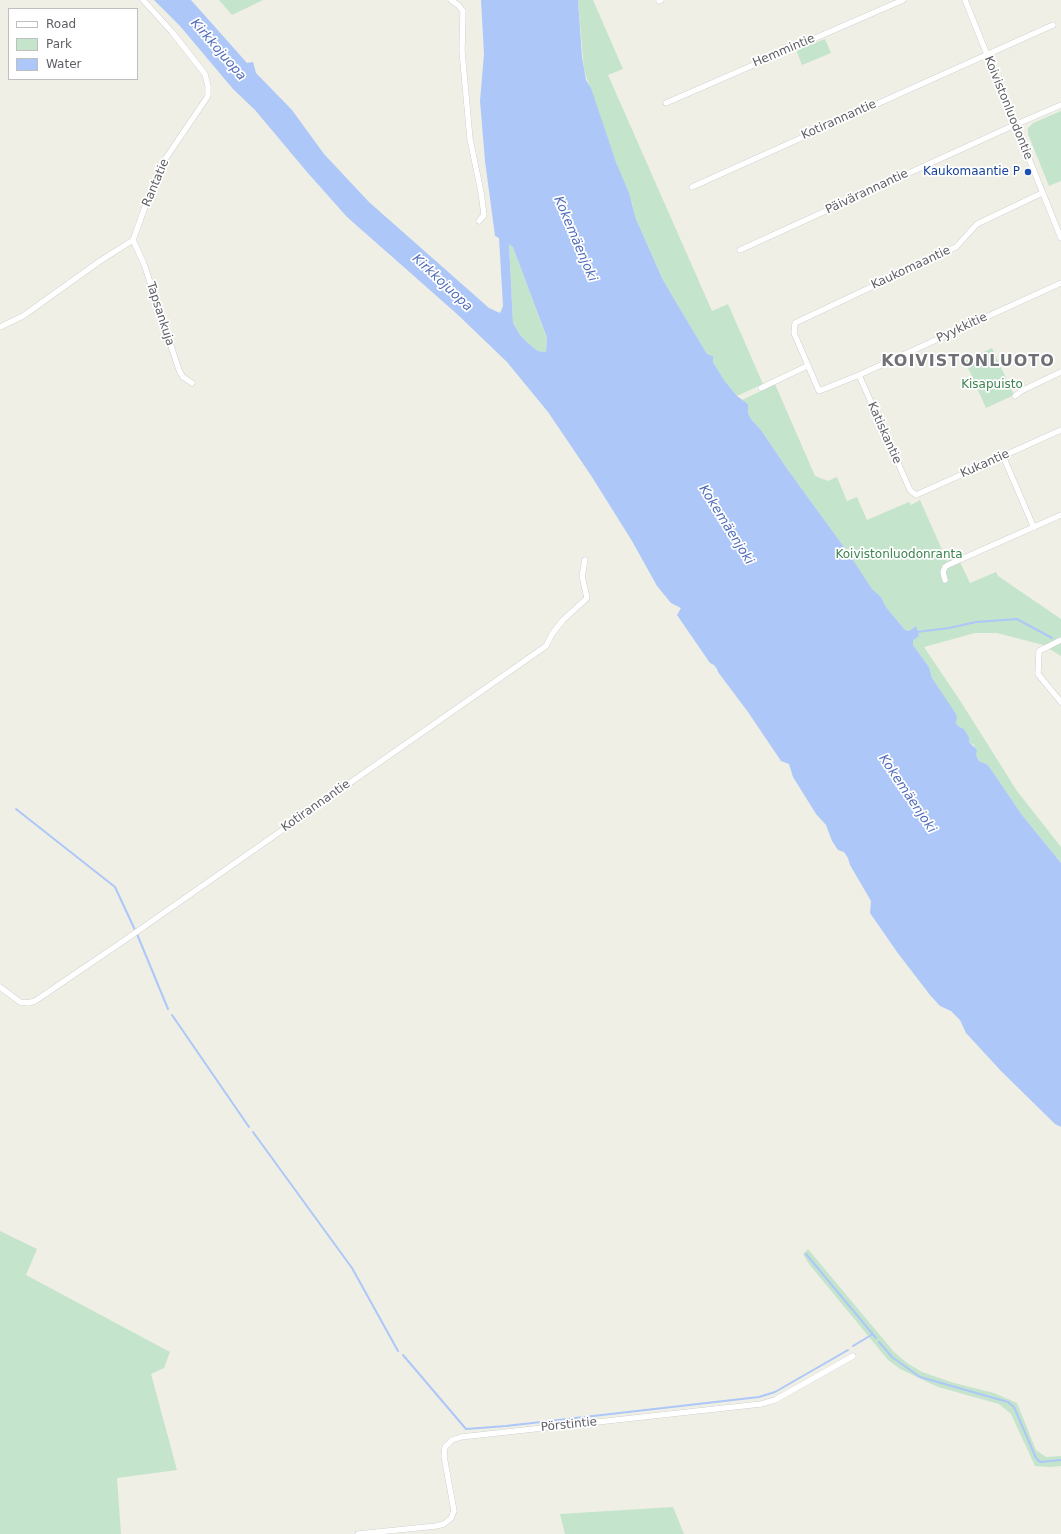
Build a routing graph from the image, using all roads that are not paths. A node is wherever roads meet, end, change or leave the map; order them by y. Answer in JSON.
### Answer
{"nodes":[{"id":1,"x":143,"y":0,"type":"edge"},
{"id":2,"x":451,"y":0,"type":"edge"},
{"id":3,"x":903,"y":0,"type":"edge"},
{"id":4,"x":965,"y":0,"type":"edge"},
{"id":5,"x":1053,"y":25,"type":"dead end"},
{"id":6,"x":987,"y":54,"type":"junction"},
{"id":7,"x":666,"y":103,"type":"dead end"},
{"id":8,"x":1061,"y":105,"type":"edge"},
{"id":9,"x":1015,"y":124,"type":"junction"},
{"id":10,"x":692,"y":187,"type":"dead end"},
{"id":11,"x":1042,"y":193,"type":"junction"},
{"id":12,"x":479,"y":221,"type":"dead end"},
{"id":13,"x":1061,"y":238,"type":"edge"},
{"id":14,"x":133,"y":240,"type":"junction"},
{"id":15,"x":740,"y":250,"type":"dead end"},
{"id":16,"x":1061,"y":282,"type":"edge"},
{"id":17,"x":795,"y":323,"type":"joint"},
{"id":18,"x":0,"y":327,"type":"edge"},
{"id":19,"x":807,"y":366,"type":"junction"},
{"id":20,"x":1061,"y":372,"type":"edge"},
{"id":21,"x":859,"y":375,"type":"junction"},
{"id":22,"x":192,"y":383,"type":"dead end"},
{"id":23,"x":761,"y":388,"type":"dead end"},
{"id":24,"x":1015,"y":396,"type":"dead end"},
{"id":25,"x":1061,"y":430,"type":"edge"},
{"id":26,"x":1003,"y":456,"type":"junction"},
{"id":27,"x":910,"y":490,"type":"joint"},
{"id":28,"x":1061,"y":515,"type":"edge"},
{"id":29,"x":1034,"y":528,"type":"junction"},
{"id":30,"x":585,"y":560,"type":"dead end"},
{"id":31,"x":945,"y":580,"type":"dead end"},
{"id":32,"x":1061,"y":640,"type":"edge"},
{"id":33,"x":1061,"y":702,"type":"edge"},
{"id":34,"x":0,"y":987,"type":"edge"},
{"id":35,"x":853,"y":1356,"type":"dead end"},
{"id":36,"x":358,"y":1534,"type":"edge"}],
"edges":[{"from":1,"to":14,"type":"street","name":"Rantatie"},
{"from":2,"to":12,"type":"street"},
{"from":3,"to":7,"type":"street","name":"Hemmintie"},
{"from":4,"to":6,"type":"street","name":"Koivistonluodontie"},
{"from":5,"to":6,"type":"street","name":"Kotirannantie"},
{"from":6,"to":9,"type":"street","name":"Koivistonluodontie"},
{"from":6,"to":10,"type":"street","name":"Kotirannantie"},
{"from":8,"to":9,"type":"street","name":"Päivärannantie"},
{"from":9,"to":11,"type":"street","name":"Koivistonluodontie"},
{"from":9,"to":15,"type":"street","name":"Päivärannantie"},
{"from":11,"to":13,"type":"street","name":"Koivistonluodontie"},
{"from":11,"to":17,"type":"street","name":"Kaukomaantie"},
{"from":14,"to":18,"type":"street"},
{"from":14,"to":22,"type":"street","name":"Tapsankuja"},
{"from":16,"to":21,"type":"street","name":"Pyykkitie"},
{"from":17,"to":19,"type":"street","name":"Pyykkitie"},
{"from":19,"to":21,"type":"street","name":"Pyykkitie"},
{"from":19,"to":23,"type":"street"},
{"from":20,"to":24,"type":"street"},
{"from":21,"to":27,"type":"street","name":"Katiskantie"},
{"from":25,"to":26,"type":"street","name":"Kukantie"},
{"from":26,"to":27,"type":"street","name":"Kukantie"},
{"from":26,"to":29,"type":"street"},
{"from":28,"to":29,"type":"street"},
{"from":29,"to":31,"type":"street"},
{"from":30,"to":34,"type":"street","name":"Kotirannantie"},
{"from":32,"to":33,"type":"street"},
{"from":35,"to":36,"type":"street","name":"Pörstintie"}]}
